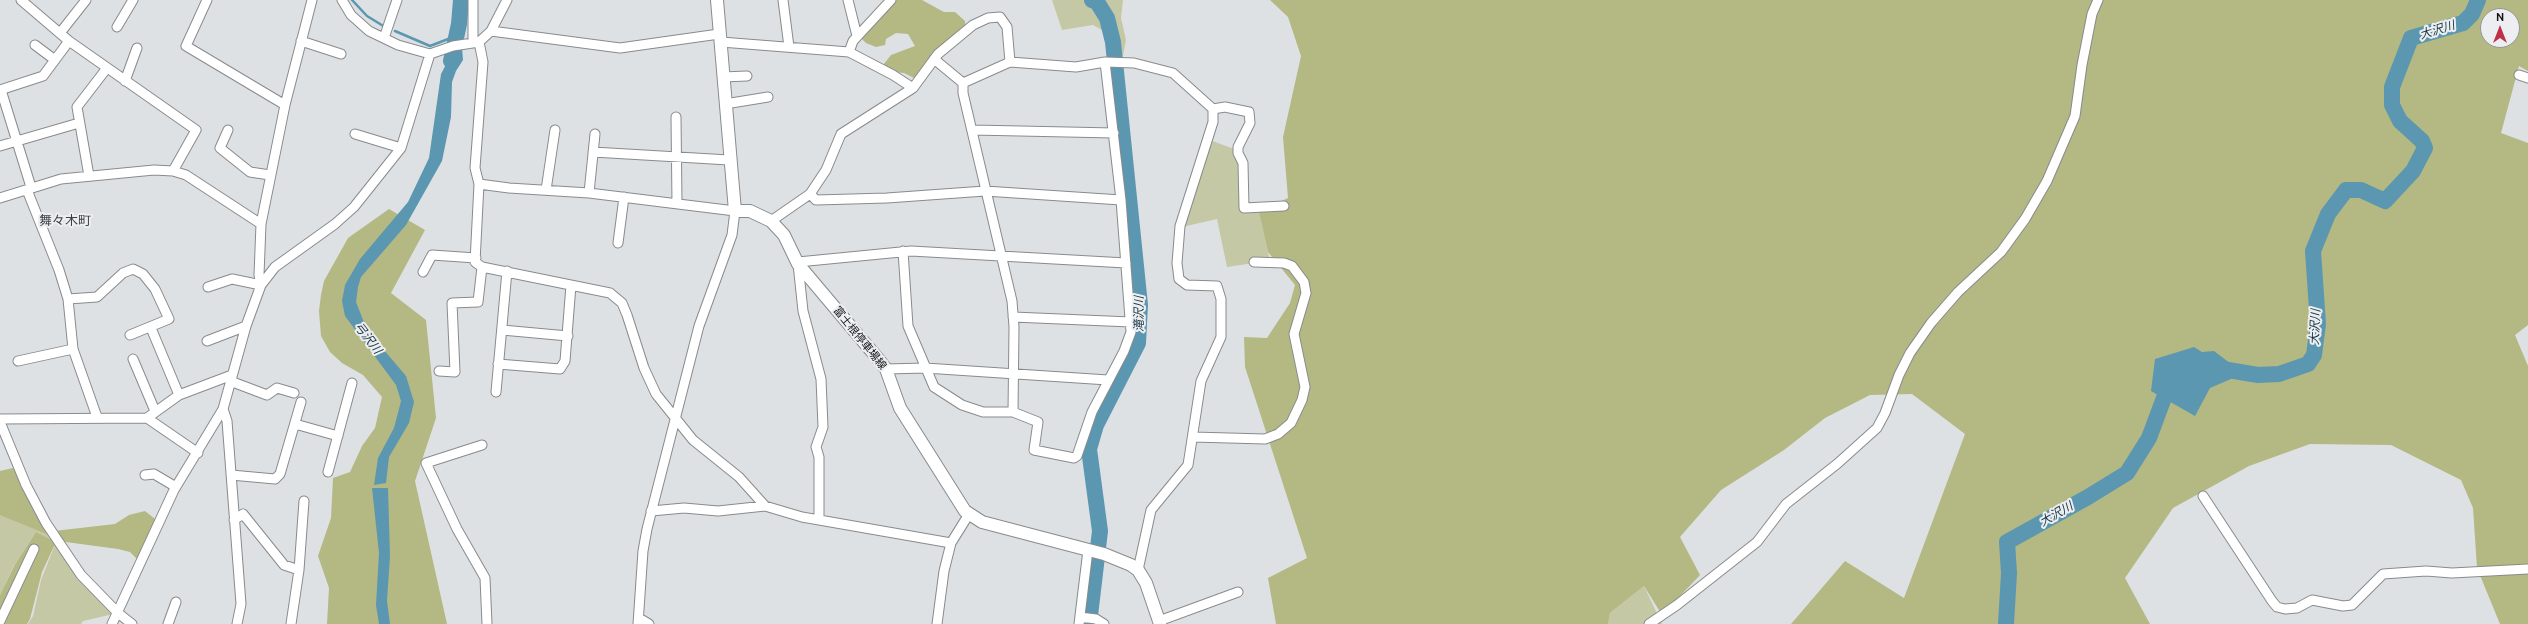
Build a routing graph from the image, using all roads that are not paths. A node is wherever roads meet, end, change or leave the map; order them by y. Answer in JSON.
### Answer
{"nodes":[{"id":1,"x":21,"y":0,"type":"edge"},
{"id":2,"x":86,"y":0,"type":"edge"},
{"id":3,"x":132,"y":0,"type":"edge"},
{"id":4,"x":207,"y":0,"type":"edge"},
{"id":5,"x":312,"y":0,"type":"edge"},
{"id":6,"x":342,"y":0,"type":"edge"},
{"id":7,"x":397,"y":0,"type":"edge"},
{"id":8,"x":472,"y":0,"type":"edge"},
{"id":9,"x":507,"y":0,"type":"edge"},
{"id":10,"x":717,"y":0,"type":"edge"},
{"id":11,"x":783,"y":0,"type":"edge"},
{"id":12,"x":848,"y":0,"type":"edge"},
{"id":13,"x":891,"y":0,"type":"edge"},
{"id":14,"x":2098,"y":0,"type":"edge"},
{"id":15,"x":117,"y":27,"type":"dead end"},
{"id":16,"x":491,"y":31,"type":"junction"},
{"id":17,"x":60,"y":33,"type":"junction"},
{"id":18,"x":857,"y":36,"type":"junction"},
{"id":19,"x":384,"y":38,"type":"junction"},
{"id":20,"x":720,"y":38,"type":"junction"},
{"id":21,"x":69,"y":41,"type":"junction"},
{"id":22,"x":301,"y":41,"type":"junction"},
{"id":23,"x":473,"y":43,"type":"junction"},
{"id":24,"x":35,"y":45,"type":"dead end"},
{"id":25,"x":789,"y":47,"type":"junction"},
{"id":26,"x":137,"y":48,"type":"dead end"},
{"id":27,"x":849,"y":52,"type":"junction"},
{"id":28,"x":342,"y":54,"type":"dead end"},
{"id":29,"x":430,"y":54,"type":"junction"},
{"id":30,"x":934,"y":59,"type":"junction"},
{"id":31,"x":55,"y":60,"type":"junction"},
{"id":32,"x":1010,"y":62,"type":"junction"},
{"id":33,"x":1108,"y":62,"type":"junction"},
{"id":34,"x":107,"y":68,"type":"junction"},
{"id":35,"x":747,"y":76,"type":"dead end"},
{"id":36,"x":723,"y":78,"type":"junction"},
{"id":37,"x":125,"y":81,"type":"junction"},
{"id":38,"x":963,"y":83,"type":"junction"},
{"id":39,"x":913,"y":88,"type":"junction"},
{"id":40,"x":1,"y":90,"type":"edge"},
{"id":41,"x":768,"y":97,"type":"dead end"},
{"id":42,"x":725,"y":104,"type":"junction"},
{"id":43,"x":285,"y":105,"type":"junction"},
{"id":44,"x":1214,"y":109,"type":"junction"},
{"id":45,"x":676,"y":117,"type":"dead end"},
{"id":46,"x":79,"y":123,"type":"junction"},
{"id":47,"x":228,"y":130,"type":"dead end"},
{"id":48,"x":555,"y":130,"type":"dead end"},
{"id":49,"x":973,"y":130,"type":"junction"},
{"id":50,"x":1114,"y":133,"type":"junction"},
{"id":51,"x":355,"y":134,"type":"dead end"},
{"id":52,"x":595,"y":134,"type":"dead end"},
{"id":53,"x":16,"y":141,"type":"junction"},
{"id":54,"x":0,"y":146,"type":"edge"},
{"id":55,"x":401,"y":148,"type":"junction"},
{"id":56,"x":593,"y":152,"type":"junction"},
{"id":57,"x":676,"y":156,"type":"junction"},
{"id":58,"x":729,"y":160,"type":"junction"},
{"id":59,"x":173,"y":171,"type":"junction"},
{"id":60,"x":270,"y":175,"type":"junction"},
{"id":61,"x":89,"y":176,"type":"junction"},
{"id":62,"x":479,"y":184,"type":"junction"},
{"id":63,"x":29,"y":189,"type":"junction"},
{"id":64,"x":546,"y":190,"type":"junction"},
{"id":65,"x":985,"y":191,"type":"junction"},
{"id":66,"x":589,"y":193,"type":"junction"},
{"id":67,"x":810,"y":194,"type":"junction"},
{"id":68,"x":624,"y":197,"type":"junction"},
{"id":69,"x":0,"y":198,"type":"edge"},
{"id":70,"x":1121,"y":200,"type":"junction"},
{"id":71,"x":677,"y":203,"type":"junction"},
{"id":72,"x":1284,"y":206,"type":"dead end"},
{"id":73,"x":735,"y":211,"type":"junction"},
{"id":74,"x":771,"y":221,"type":"junction"},
{"id":75,"x":261,"y":224,"type":"junction"},
{"id":76,"x":618,"y":243,"type":"dead end"},
{"id":77,"x":903,"y":251,"type":"junction"},
{"id":78,"x":1002,"y":257,"type":"junction"},
{"id":79,"x":476,"y":258,"type":"junction"},
{"id":80,"x":1254,"y":262,"type":"dead end"},
{"id":81,"x":798,"y":263,"type":"junction"},
{"id":82,"x":1126,"y":263,"type":"junction"},
{"id":83,"x":482,"y":267,"type":"junction"},
{"id":84,"x":507,"y":271,"type":"junction"},
{"id":85,"x":423,"y":272,"type":"dead end"},
{"id":86,"x":261,"y":285,"type":"junction"},
{"id":87,"x":572,"y":285,"type":"junction"},
{"id":88,"x":208,"y":287,"type":"dead end"},
{"id":89,"x":68,"y":299,"type":"junction"},
{"id":90,"x":1013,"y":317,"type":"junction"},
{"id":91,"x":1131,"y":322,"type":"junction"},
{"id":92,"x":246,"y":326,"type":"junction"},
{"id":93,"x":151,"y":328,"type":"junction"},
{"id":94,"x":502,"y":330,"type":"junction"},
{"id":95,"x":130,"y":335,"type":"dead end"},
{"id":96,"x":568,"y":336,"type":"junction"},
{"id":97,"x":207,"y":342,"type":"dead end"},
{"id":98,"x":73,"y":349,"type":"junction"},
{"id":99,"x":133,"y":359,"type":"dead end"},
{"id":100,"x":18,"y":361,"type":"dead end"},
{"id":101,"x":498,"y":364,"type":"junction"},
{"id":102,"x":925,"y":368,"type":"junction"},
{"id":103,"x":886,"y":369,"type":"junction"},
{"id":104,"x":439,"y":370,"type":"dead end"},
{"id":105,"x":1012,"y":375,"type":"junction"},
{"id":106,"x":231,"y":378,"type":"junction"},
{"id":107,"x":1108,"y":380,"type":"junction"},
{"id":108,"x":352,"y":383,"type":"dead end"},
{"id":109,"x":496,"y":392,"type":"dead end"},
{"id":110,"x":294,"y":393,"type":"dead end"},
{"id":111,"x":179,"y":395,"type":"junction"},
{"id":112,"x":302,"y":402,"type":"dead end"},
{"id":113,"x":223,"y":409,"type":"junction"},
{"id":114,"x":155,"y":411,"type":"junction"},
{"id":115,"x":1013,"y":412,"type":"junction"},
{"id":116,"x":97,"y":417,"type":"junction"},
{"id":117,"x":147,"y":418,"type":"junction"},
{"id":118,"x":0,"y":419,"type":"edge"},
{"id":119,"x":674,"y":419,"type":"junction"},
{"id":120,"x":0,"y":422,"type":"edge"},
{"id":121,"x":295,"y":424,"type":"junction"},
{"id":122,"x":338,"y":436,"type":"junction"},
{"id":123,"x":1193,"y":437,"type":"junction"},
{"id":124,"x":482,"y":445,"type":"dead end"},
{"id":125,"x":198,"y":452,"type":"junction"},
{"id":126,"x":328,"y":472,"type":"dead end"},
{"id":127,"x":145,"y":475,"type":"dead end"},
{"id":128,"x":231,"y":475,"type":"junction"},
{"id":129,"x":176,"y":486,"type":"junction"},
{"id":130,"x":2203,"y":496,"type":"dead end"},
{"id":131,"x":304,"y":501,"type":"dead end"},
{"id":132,"x":765,"y":506,"type":"junction"},
{"id":133,"x":651,"y":511,"type":"junction"},
{"id":134,"x":968,"y":514,"type":"junction"},
{"id":135,"x":234,"y":520,"type":"junction"},
{"id":136,"x":819,"y":520,"type":"junction"},
{"id":137,"x":951,"y":543,"type":"junction"},
{"id":138,"x":34,"y":549,"type":"dead end"},
{"id":139,"x":1088,"y":550,"type":"junction"},
{"id":140,"x":2528,"y":569,"type":"edge"},
{"id":141,"x":299,"y":570,"type":"junction"},
{"id":142,"x":1138,"y":570,"type":"junction"},
{"id":143,"x":1238,"y":592,"type":"dead end"},
{"id":144,"x":176,"y":602,"type":"dead end"},
{"id":145,"x":118,"y":613,"type":"junction"},
{"id":146,"x":0,"y":621,"type":"edge"},
{"id":147,"x":639,"y":621,"type":"edge"},
{"id":148,"x":1080,"y":621,"type":"edge"},
{"id":149,"x":1160,"y":622,"type":"edge"},
{"id":150,"x":112,"y":624,"type":"edge"},
{"id":151,"x":132,"y":624,"type":"edge"},
{"id":152,"x":168,"y":624,"type":"edge"},
{"id":153,"x":237,"y":624,"type":"edge"},
{"id":154,"x":291,"y":624,"type":"edge"},
{"id":155,"x":487,"y":624,"type":"edge"},
{"id":156,"x":649,"y":624,"type":"edge"},
{"id":157,"x":937,"y":624,"type":"edge"},
{"id":158,"x":1104,"y":624,"type":"edge"},
{"id":159,"x":1649,"y":624,"type":"edge"}],
"edges":[{"from":1,"to":17,"type":"street"},
{"from":2,"to":17,"type":"street"},
{"from":3,"to":15,"type":"street"},
{"from":4,"to":43,"type":"street"},
{"from":5,"to":22,"type":"street"},
{"from":6,"to":19,"type":"street"},
{"from":7,"to":19,"type":"street"},
{"from":8,"to":23,"type":"street"},
{"from":9,"to":16,"type":"street"},
{"from":10,"to":20,"type":"main road"},
{"from":11,"to":25,"type":"street"},
{"from":12,"to":18,"type":"street"},
{"from":13,"to":18,"type":"street"},
{"from":14,"to":159,"type":"street"},
{"from":16,"to":20,"type":"street"},
{"from":16,"to":23,"type":"street"},
{"from":17,"to":21,"type":"street"},
{"from":18,"to":27,"type":"street"},
{"from":19,"to":29,"type":"street"},
{"from":20,"to":25,"type":"street"},
{"from":20,"to":36,"type":"main road"},
{"from":21,"to":31,"type":"street"},
{"from":21,"to":34,"type":"street"},
{"from":22,"to":28,"type":"street"},
{"from":22,"to":43,"type":"street"},
{"from":23,"to":29,"type":"street"},
{"from":23,"to":62,"type":"street"},
{"from":24,"to":31,"type":"street"},
{"from":25,"to":27,"type":"street"},
{"from":26,"to":37,"type":"street"},
{"from":27,"to":39,"type":"street"},
{"from":29,"to":55,"type":"street"},
{"from":30,"to":32,"type":"street"},
{"from":30,"to":38,"type":"street"},
{"from":30,"to":39,"type":"street"},
{"from":31,"to":40,"type":"street"},
{"from":32,"to":33,"type":"street"},
{"from":32,"to":38,"type":"street"},
{"from":33,"to":44,"type":"street"},
{"from":33,"to":50,"type":"street"},
{"from":34,"to":37,"type":"street"},
{"from":34,"to":46,"type":"street"},
{"from":35,"to":36,"type":"street"},
{"from":36,"to":42,"type":"main road"},
{"from":37,"to":59,"type":"street"},
{"from":38,"to":49,"type":"street"},
{"from":39,"to":67,"type":"street"},
{"from":40,"to":53,"type":"street"},
{"from":41,"to":42,"type":"street"},
{"from":42,"to":58,"type":"main road"},
{"from":43,"to":60,"type":"street"},
{"from":44,"to":72,"type":"street"},
{"from":44,"to":123,"type":"street"},
{"from":45,"to":57,"type":"street"},
{"from":46,"to":53,"type":"street"},
{"from":46,"to":61,"type":"street"},
{"from":47,"to":60,"type":"street"},
{"from":48,"to":64,"type":"street"},
{"from":49,"to":50,"type":"street"},
{"from":49,"to":65,"type":"street"},
{"from":50,"to":70,"type":"street"},
{"from":51,"to":55,"type":"street"},
{"from":52,"to":56,"type":"street"},
{"from":53,"to":54,"type":"street"},
{"from":53,"to":63,"type":"street"},
{"from":55,"to":86,"type":"street"},
{"from":56,"to":57,"type":"street"},
{"from":56,"to":66,"type":"street"},
{"from":57,"to":58,"type":"street"},
{"from":57,"to":71,"type":"street"},
{"from":58,"to":73,"type":"main road"},
{"from":59,"to":61,"type":"street"},
{"from":59,"to":75,"type":"street"},
{"from":60,"to":75,"type":"street"},
{"from":61,"to":63,"type":"street"},
{"from":62,"to":64,"type":"street"},
{"from":62,"to":79,"type":"street"},
{"from":63,"to":69,"type":"street"},
{"from":63,"to":89,"type":"street"},
{"from":64,"to":66,"type":"street"},
{"from":65,"to":67,"type":"street"},
{"from":65,"to":70,"type":"street"},
{"from":65,"to":78,"type":"street"},
{"from":66,"to":68,"type":"street"},
{"from":67,"to":74,"type":"street"},
{"from":68,"to":71,"type":"street"},
{"from":68,"to":76,"type":"street"},
{"from":70,"to":82,"type":"street"},
{"from":71,"to":73,"type":"street"},
{"from":73,"to":74,"type":"main road","name":"富士根停車場線"},
{"from":73,"to":119,"type":"street"},
{"from":74,"to":81,"type":"main road","name":"富士根停車場線"},
{"from":75,"to":86,"type":"street"},
{"from":77,"to":78,"type":"street"},
{"from":77,"to":81,"type":"street"},
{"from":77,"to":102,"type":"street"},
{"from":78,"to":82,"type":"street"},
{"from":78,"to":90,"type":"street"},
{"from":79,"to":83,"type":"street"},
{"from":79,"to":85,"type":"street"},
{"from":80,"to":123,"type":"street"},
{"from":81,"to":103,"type":"main road","name":"富士根停車場線"},
{"from":81,"to":136,"type":"street"},
{"from":82,"to":91,"type":"street"},
{"from":83,"to":84,"type":"street"},
{"from":83,"to":104,"type":"street"},
{"from":84,"to":87,"type":"street"},
{"from":84,"to":94,"type":"street"},
{"from":86,"to":88,"type":"street"},
{"from":86,"to":92,"type":"street"},
{"from":87,"to":96,"type":"street"},
{"from":87,"to":119,"type":"street"},
{"from":89,"to":93,"type":"street"},
{"from":89,"to":98,"type":"street"},
{"from":90,"to":91,"type":"street"},
{"from":90,"to":105,"type":"street"},
{"from":91,"to":107,"type":"street"},
{"from":92,"to":97,"type":"street"},
{"from":92,"to":106,"type":"street"},
{"from":93,"to":95,"type":"street"},
{"from":93,"to":111,"type":"street"},
{"from":94,"to":96,"type":"street"},
{"from":94,"to":101,"type":"street"},
{"from":96,"to":101,"type":"street"},
{"from":98,"to":100,"type":"street"},
{"from":98,"to":116,"type":"street"},
{"from":99,"to":114,"type":"street"},
{"from":101,"to":109,"type":"street"},
{"from":102,"to":103,"type":"street"},
{"from":102,"to":105,"type":"street"},
{"from":102,"to":115,"type":"street"},
{"from":103,"to":134,"type":"main road","name":"富士根停車場線"},
{"from":105,"to":107,"type":"street"},
{"from":105,"to":115,"type":"street"},
{"from":106,"to":110,"type":"street"},
{"from":106,"to":111,"type":"street"},
{"from":106,"to":113,"type":"street"},
{"from":107,"to":115,"type":"street"},
{"from":108,"to":122,"type":"street"},
{"from":111,"to":114,"type":"street"},
{"from":112,"to":121,"type":"street"},
{"from":113,"to":125,"type":"street"},
{"from":113,"to":128,"type":"street"},
{"from":114,"to":117,"type":"street"},
{"from":116,"to":117,"type":"street"},
{"from":116,"to":118,"type":"street"},
{"from":117,"to":125,"type":"street"},
{"from":119,"to":132,"type":"street"},
{"from":119,"to":133,"type":"street"},
{"from":120,"to":145,"type":"street"},
{"from":121,"to":122,"type":"street"},
{"from":121,"to":128,"type":"street"},
{"from":122,"to":126,"type":"street"},
{"from":123,"to":142,"type":"street"},
{"from":124,"to":155,"type":"street"},
{"from":125,"to":129,"type":"street"},
{"from":127,"to":129,"type":"street"},
{"from":128,"to":135,"type":"street"},
{"from":129,"to":145,"type":"street"},
{"from":130,"to":140,"type":"street"},
{"from":131,"to":141,"type":"street"},
{"from":132,"to":133,"type":"street"},
{"from":132,"to":136,"type":"street"},
{"from":133,"to":147,"type":"street"},
{"from":134,"to":137,"type":"street"},
{"from":134,"to":139,"type":"main road"},
{"from":135,"to":141,"type":"street"},
{"from":135,"to":153,"type":"street"},
{"from":136,"to":137,"type":"street"},
{"from":137,"to":157,"type":"street"},
{"from":138,"to":146,"type":"street"},
{"from":139,"to":142,"type":"main road"},
{"from":139,"to":148,"type":"street"},
{"from":141,"to":154,"type":"street"},
{"from":142,"to":149,"type":"main road"},
{"from":143,"to":149,"type":"street"},
{"from":144,"to":152,"type":"street"},
{"from":145,"to":150,"type":"street"},
{"from":145,"to":151,"type":"street"},
{"from":147,"to":156,"type":"street"},
{"from":148,"to":158,"type":"street"}]}
